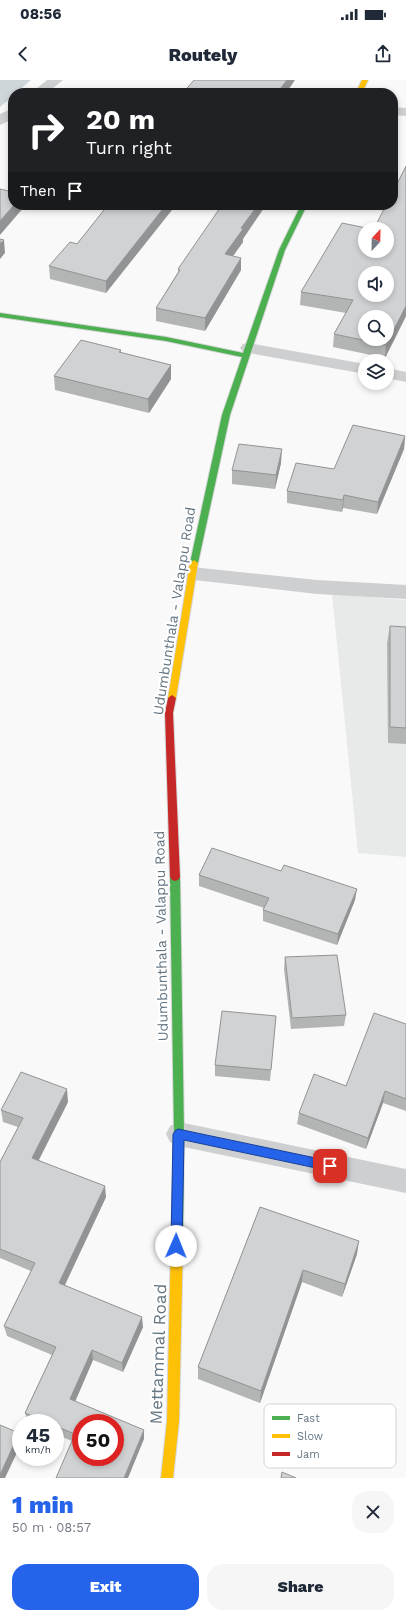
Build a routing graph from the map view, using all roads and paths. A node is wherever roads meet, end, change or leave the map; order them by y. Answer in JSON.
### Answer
{"nodes":[{"id":1,"x":56,"y":80,"type":"edge"},
{"id":2,"x":45,"y":88,"type":"edge"},
{"id":3,"x":302,"y":210,"type":"edge"},
{"id":4,"x":0,"y":315,"type":"edge"},
{"id":5,"x":248,"y":352,"type":"junction"},
{"id":6,"x":358,"y":368,"type":"edge"},
{"id":7,"x":394,"y":375,"type":"edge"},
{"id":8,"x":406,"y":377,"type":"edge"},
{"id":9,"x":192,"y":574,"type":"junction"},
{"id":10,"x":406,"y":592,"type":"edge"},
{"id":11,"x":178,"y":1134,"type":"junction"},
{"id":12,"x":406,"y":1181,"type":"edge"},
{"id":13,"x":166,"y":1478,"type":"edge"}],
"edges":[{"from":1,"to":2,"type":"street"},
{"from":3,"to":5,"type":"main road","name":"Udumbunthala - Valappu Road"},
{"from":4,"to":5,"type":"main road"},
{"from":5,"to":6,"type":"street"},
{"from":5,"to":9,"type":"main road","name":"Udumbunthala - Valappu Road"},
{"from":7,"to":8,"type":"street"},
{"from":9,"to":10,"type":"street"},
{"from":9,"to":11,"type":"main road","name":"Udumbunthala - Valappu Road"},
{"from":11,"to":12,"type":"street"},
{"from":11,"to":13,"type":"main road","name":"Mettammal Road"}]}
